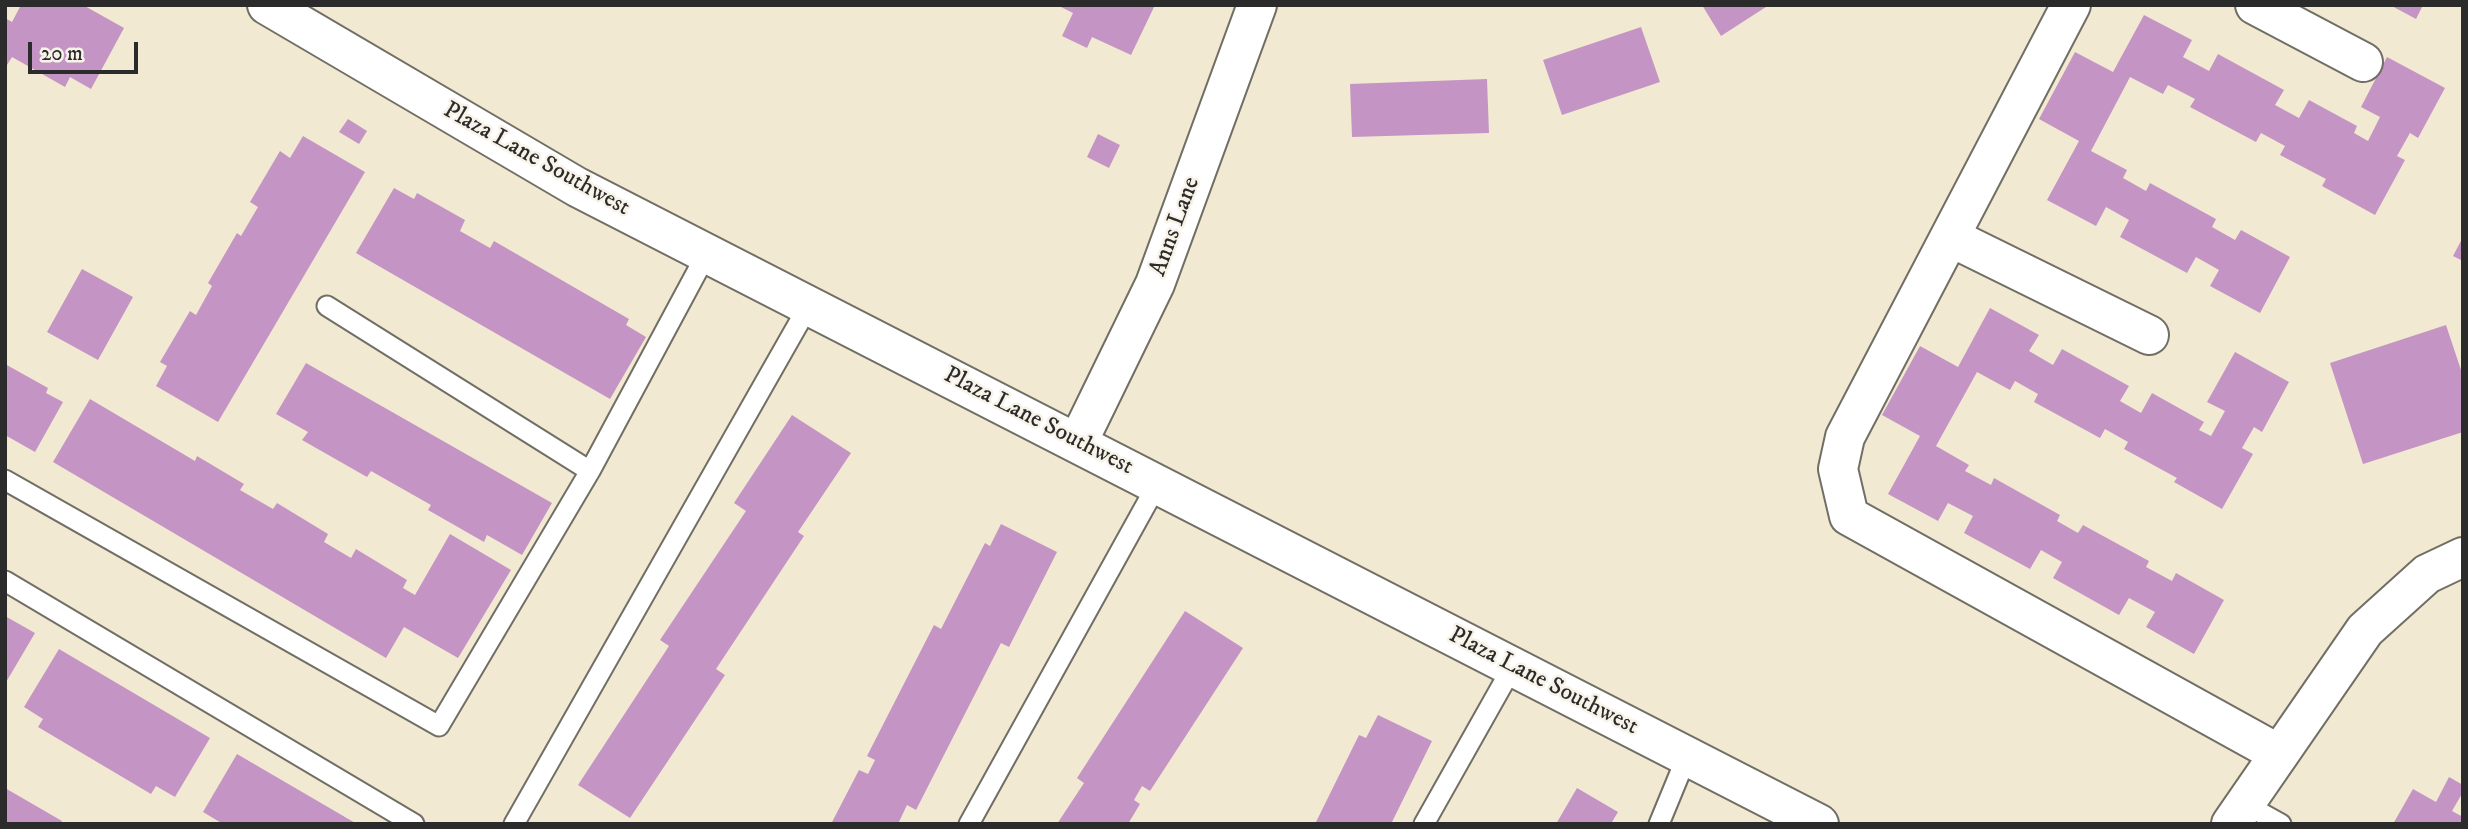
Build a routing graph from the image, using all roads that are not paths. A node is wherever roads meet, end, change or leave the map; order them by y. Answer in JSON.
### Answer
{"nodes":[{"id":1,"x":267,"y":5,"type":"edge"},
{"id":2,"x":1257,"y":5,"type":"edge"},
{"id":3,"x":2071,"y":5,"type":"edge"},
{"id":4,"x":2255,"y":5,"type":"edge"},
{"id":5,"x":2363,"y":62,"type":"dead end"},
{"id":6,"x":1950,"y":237,"type":"junction"},
{"id":7,"x":707,"y":253,"type":"junction"},
{"id":8,"x":808,"y":305,"type":"junction"},
{"id":9,"x":327,"y":306,"type":"dead end"},
{"id":10,"x":2149,"y":334,"type":"dead end"},
{"id":11,"x":1078,"y":442,"type":"junction"},
{"id":12,"x":590,"y":471,"type":"junction"},
{"id":13,"x":5,"y":480,"type":"edge"},
{"id":14,"x":1158,"y":483,"type":"junction"},
{"id":15,"x":2463,"y":557,"type":"edge"},
{"id":16,"x":5,"y":581,"type":"edge"},
{"id":17,"x":1513,"y":666,"type":"junction"},
{"id":18,"x":2279,"y":754,"type":"junction"},
{"id":19,"x":1687,"y":757,"type":"junction"},
{"id":20,"x":2238,"y":814,"type":"edge"},
{"id":21,"x":414,"y":824,"type":"edge"},
{"id":22,"x":514,"y":824,"type":"edge"},
{"id":23,"x":969,"y":824,"type":"edge"},
{"id":24,"x":1424,"y":824,"type":"edge"},
{"id":25,"x":1660,"y":824,"type":"edge"},
{"id":26,"x":1819,"y":824,"type":"edge"},
{"id":27,"x":2281,"y":824,"type":"edge"}],
"edges":[{"from":1,"to":7,"type":"street","name":"Plaza Lane Southwest"},
{"from":2,"to":11,"type":"street","name":"Anns Lane"},
{"from":3,"to":6,"type":"street"},
{"from":4,"to":5,"type":"street"},
{"from":6,"to":10,"type":"street"},
{"from":6,"to":18,"type":"street"},
{"from":7,"to":8,"type":"street","name":"Plaza Lane Southwest"},
{"from":7,"to":12,"type":"lane"},
{"from":8,"to":11,"type":"street","name":"Plaza Lane Southwest"},
{"from":8,"to":22,"type":"lane"},
{"from":9,"to":12,"type":"lane"},
{"from":11,"to":14,"type":"street","name":"Plaza Lane Southwest"},
{"from":12,"to":13,"type":"lane"},
{"from":14,"to":17,"type":"street","name":"Plaza Lane Southwest"},
{"from":14,"to":23,"type":"lane"},
{"from":15,"to":18,"type":"street"},
{"from":16,"to":21,"type":"lane"},
{"from":17,"to":19,"type":"street","name":"Plaza Lane Southwest"},
{"from":17,"to":24,"type":"lane"},
{"from":18,"to":20,"type":"street"},
{"from":19,"to":25,"type":"lane"},
{"from":19,"to":26,"type":"street","name":"Plaza Lane Southwest"},
{"from":20,"to":27,"type":"lane"}]}
